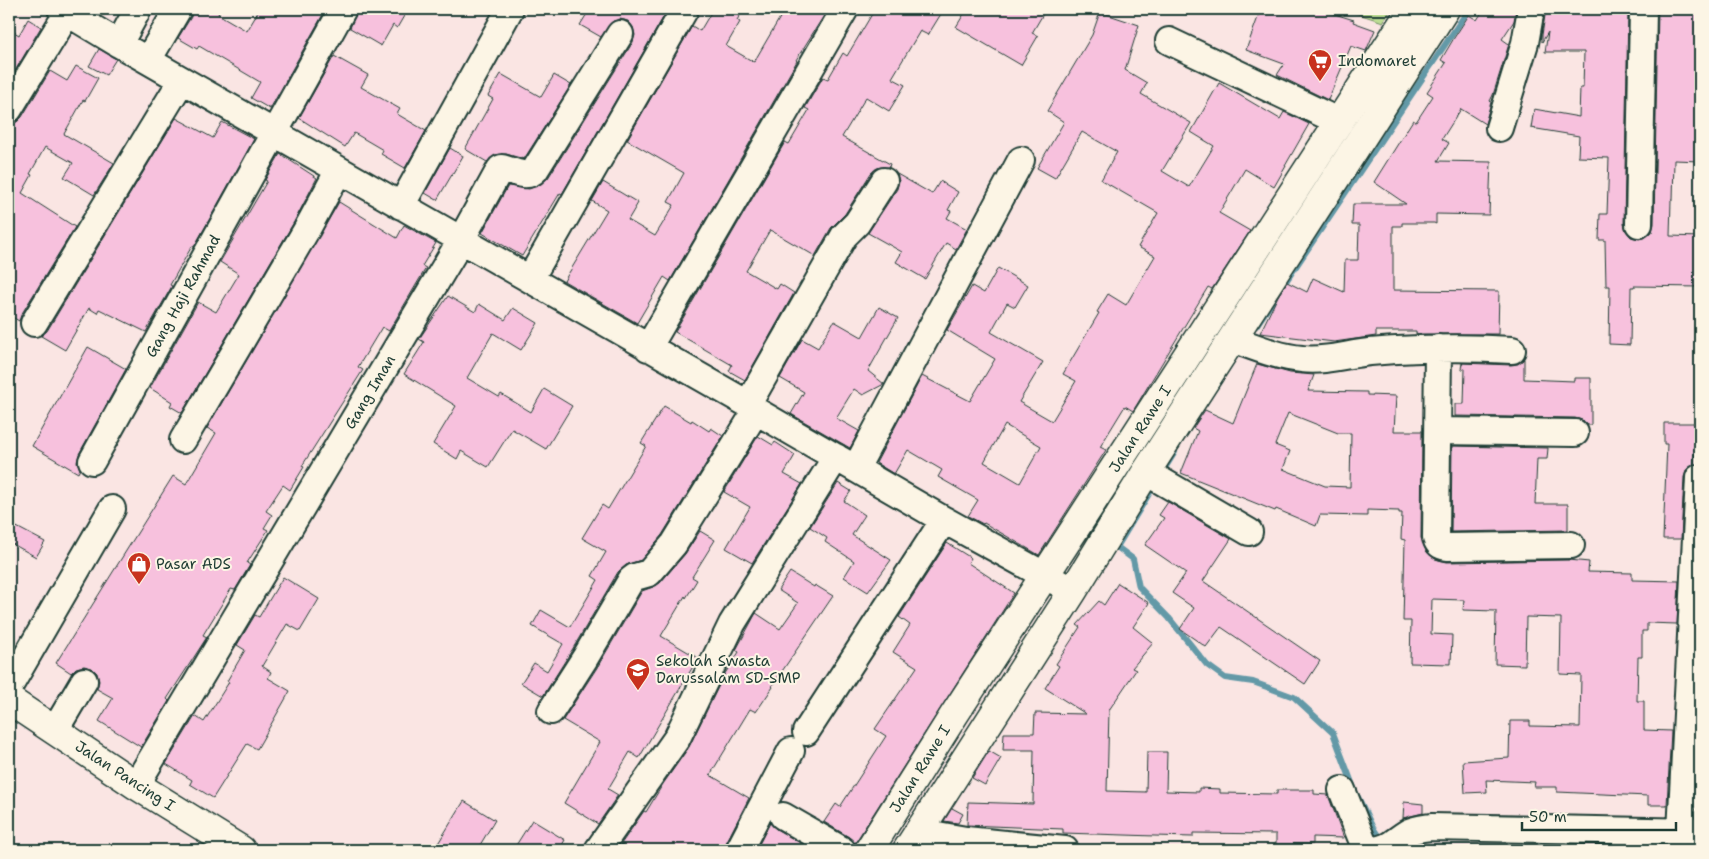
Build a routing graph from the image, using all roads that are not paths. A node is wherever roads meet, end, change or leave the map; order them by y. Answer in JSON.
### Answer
{"nodes":[{"id":1,"x":138,"y":9,"type":"edge"},
{"id":2,"x":178,"y":9,"type":"edge"},
{"id":3,"x":343,"y":9,"type":"edge"},
{"id":4,"x":510,"y":9,"type":"edge"},
{"id":5,"x":685,"y":9,"type":"edge"},
{"id":6,"x":845,"y":9,"type":"edge"},
{"id":7,"x":1412,"y":9,"type":"edge"},
{"id":8,"x":1445,"y":9,"type":"edge"},
{"id":9,"x":1531,"y":9,"type":"edge"},
{"id":10,"x":1643,"y":9,"type":"edge"},
{"id":11,"x":65,"y":10,"type":"edge"},
{"id":12,"x":620,"y":34,"type":"dead end"},
{"id":13,"x":1169,"y":41,"type":"dead end"},
{"id":14,"x":119,"y":44,"type":"junction"},
{"id":15,"x":148,"y":60,"type":"junction"},
{"id":16,"x":182,"y":80,"type":"junction"},
{"id":17,"x":9,"y":109,"type":"edge"},
{"id":18,"x":1340,"y":122,"type":"junction"},
{"id":19,"x":1499,"y":128,"type":"dead end"},
{"id":20,"x":274,"y":132,"type":"junction"},
{"id":21,"x":1020,"y":160,"type":"dead end"},
{"id":22,"x":340,"y":170,"type":"junction"},
{"id":23,"x":884,"y":181,"type":"dead end"},
{"id":24,"x":400,"y":206,"type":"junction"},
{"id":25,"x":1639,"y":224,"type":"dead end"},
{"id":26,"x":461,"y":240,"type":"junction"},
{"id":27,"x":530,"y":279,"type":"junction"},
{"id":28,"x":34,"y":323,"type":"dead end"},
{"id":29,"x":1232,"y":339,"type":"junction"},
{"id":30,"x":648,"y":348,"type":"junction"},
{"id":31,"x":1438,"y":348,"type":"junction"},
{"id":32,"x":1512,"y":350,"type":"dead end"},
{"id":33,"x":752,"y":408,"type":"junction"},
{"id":34,"x":1438,"y":431,"type":"junction"},
{"id":35,"x":1575,"y":433,"type":"dead end"},
{"id":36,"x":183,"y":440,"type":"dead end"},
{"id":37,"x":92,"y":461,"type":"dead end"},
{"id":38,"x":846,"y":463,"type":"junction"},
{"id":39,"x":1154,"y":476,"type":"junction"},
{"id":40,"x":1699,"y":478,"type":"dead end"},
{"id":41,"x":112,"y":509,"type":"dead end"},
{"id":42,"x":944,"y":520,"type":"junction"},
{"id":43,"x":1249,"y":532,"type":"dead end"},
{"id":44,"x":1571,"y":545,"type":"dead end"},
{"id":45,"x":1046,"y":576,"type":"junction"},
{"id":46,"x":1073,"y":591,"type":"junction"},
{"id":47,"x":84,"y":681,"type":"dead end"},
{"id":48,"x":9,"y":687,"type":"edge"},
{"id":49,"x":9,"y":700,"type":"edge"},
{"id":50,"x":551,"y":711,"type":"dead end"},
{"id":51,"x":55,"y":730,"type":"junction"},
{"id":52,"x":136,"y":785,"type":"junction"},
{"id":53,"x":1342,"y":790,"type":"dead end"},
{"id":54,"x":783,"y":816,"type":"dead end"},
{"id":55,"x":1691,"y":832,"type":"edge"},
{"id":56,"x":913,"y":841,"type":"edge"},
{"id":57,"x":1619,"y":841,"type":"edge"},
{"id":58,"x":1005,"y":848,"type":"edge"},
{"id":59,"x":241,"y":850,"type":"edge"},
{"id":60,"x":598,"y":850,"type":"edge"},
{"id":61,"x":740,"y":850,"type":"edge"},
{"id":62,"x":842,"y":850,"type":"edge"},
{"id":63,"x":869,"y":850,"type":"edge"},
{"id":64,"x":1065,"y":850,"type":"edge"},
{"id":65,"x":1375,"y":850,"type":"edge"}],
"edges":[{"from":1,"to":14,"type":"street"},
{"from":2,"to":15,"type":"street"},
{"from":3,"to":20,"type":"street","name":"Gang Haji Rahmad"},
{"from":4,"to":24,"type":"street"},
{"from":5,"to":27,"type":"street"},
{"from":6,"to":30,"type":"street"},
{"from":7,"to":18,"type":"main road","name":"Jalan Rawe I"},
{"from":8,"to":29,"type":"main road","name":"Jalan Rawe I"},
{"from":9,"to":19,"type":"street"},
{"from":10,"to":25,"type":"street"},
{"from":11,"to":14,"type":"street"},
{"from":11,"to":17,"type":"street"},
{"from":12,"to":26,"type":"street","name":"Gang Iman"},
{"from":13,"to":18,"type":"street"},
{"from":14,"to":15,"type":"street"},
{"from":15,"to":16,"type":"street"},
{"from":16,"to":20,"type":"street"},
{"from":16,"to":28,"type":"street"},
{"from":18,"to":45,"type":"main road","name":"Jalan Rawe I"},
{"from":20,"to":22,"type":"street"},
{"from":20,"to":37,"type":"street","name":"Gang Haji Rahmad"},
{"from":21,"to":38,"type":"street"},
{"from":22,"to":24,"type":"street"},
{"from":22,"to":36,"type":"street"},
{"from":23,"to":33,"type":"street"},
{"from":24,"to":26,"type":"street"},
{"from":26,"to":27,"type":"street"},
{"from":26,"to":52,"type":"street","name":"Gang Iman"},
{"from":27,"to":30,"type":"street"},
{"from":29,"to":31,"type":"street"},
{"from":29,"to":39,"type":"main road","name":"Jalan Rawe I"},
{"from":30,"to":33,"type":"street"},
{"from":31,"to":32,"type":"street"},
{"from":31,"to":34,"type":"street"},
{"from":33,"to":38,"type":"street"},
{"from":33,"to":50,"type":"street"},
{"from":34,"to":35,"type":"street"},
{"from":34,"to":44,"type":"street"},
{"from":38,"to":42,"type":"street"},
{"from":38,"to":60,"type":"street"},
{"from":39,"to":43,"type":"street"},
{"from":39,"to":46,"type":"main road","name":"Jalan Rawe I"},
{"from":40,"to":55,"type":"street"},
{"from":41,"to":48,"type":"street"},
{"from":42,"to":45,"type":"street"},
{"from":42,"to":61,"type":"street"},
{"from":45,"to":46,"type":"street"},
{"from":45,"to":63,"type":"main road","name":"Jalan Rawe I"},
{"from":46,"to":56,"type":"main road","name":"Jalan Rawe I"},
{"from":47,"to":51,"type":"street"},
{"from":49,"to":51,"type":"main road","name":"Jalan Pancing I"},
{"from":51,"to":52,"type":"main road","name":"Jalan Pancing I"},
{"from":52,"to":59,"type":"main road","name":"Jalan Pancing I"},
{"from":53,"to":65,"type":"street"},
{"from":54,"to":62,"type":"street"},
{"from":55,"to":57,"type":"street"},
{"from":56,"to":58,"type":"street"},
{"from":57,"to":65,"type":"street"},
{"from":58,"to":64,"type":"street"}]}
